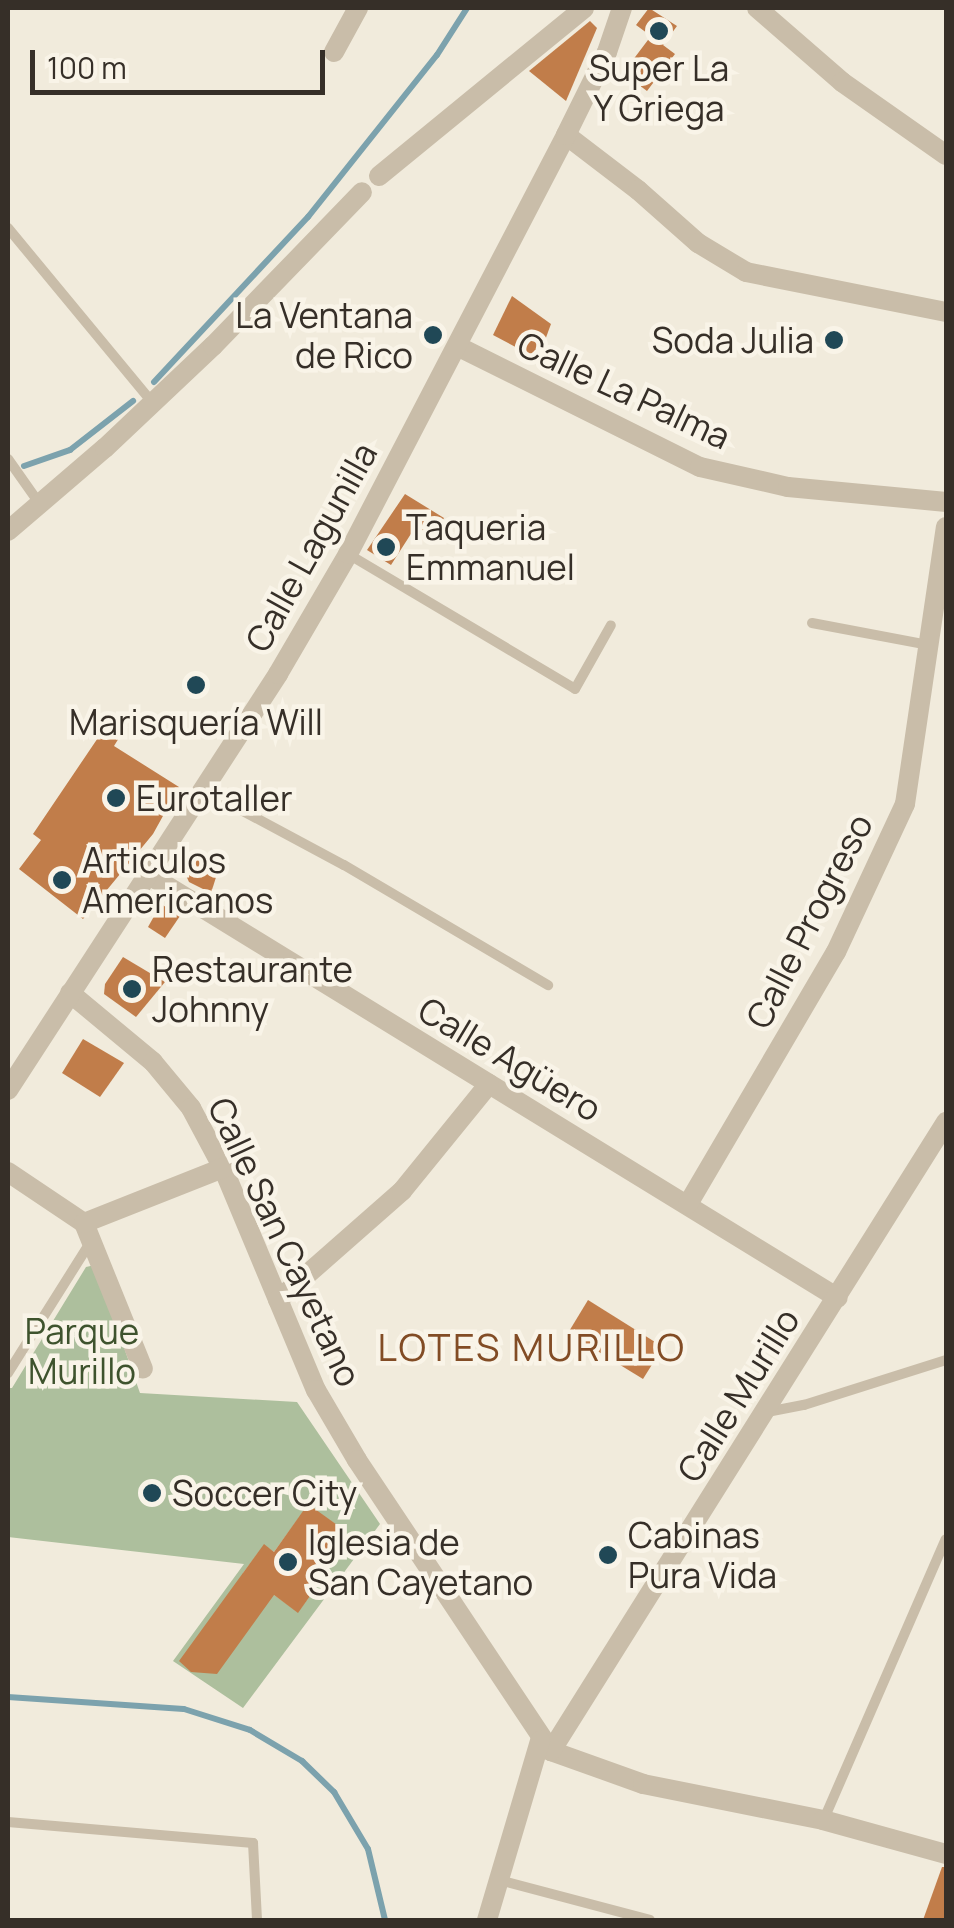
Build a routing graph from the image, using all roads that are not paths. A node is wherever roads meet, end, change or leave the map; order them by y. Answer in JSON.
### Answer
{"nodes":[{"id":1,"x":358,"y":8,"type":"edge"},
{"id":2,"x":584,"y":8,"type":"edge"},
{"id":3,"x":622,"y":8,"type":"edge"},
{"id":4,"x":757,"y":8,"type":"edge"},
{"id":5,"x":334,"y":52,"type":"dead end"},
{"id":6,"x":566,"y":135,"type":"junction"},
{"id":7,"x":946,"y":155,"type":"edge"},
{"id":8,"x":379,"y":176,"type":"dead end"},
{"id":9,"x":362,"y":192,"type":"dead end"},
{"id":10,"x":8,"y":228,"type":"edge"},
{"id":11,"x":946,"y":312,"type":"edge"},
{"id":12,"x":457,"y":346,"type":"junction"},
{"id":13,"x":152,"y":403,"type":"junction"},
{"id":14,"x":8,"y":459,"type":"edge"},
{"id":15,"x":946,"y":502,"type":"edge"},
{"id":16,"x":39,"y":503,"type":"junction"},
{"id":17,"x":946,"y":527,"type":"edge"},
{"id":18,"x":8,"y":530,"type":"edge"},
{"id":19,"x":348,"y":554,"type":"junction"},
{"id":20,"x":812,"y":623,"type":"dead end"},
{"id":21,"x":611,"y":624,"type":"dead end"},
{"id":22,"x":929,"y":645,"type":"junction"},
{"id":23,"x":925,"y":674,"type":"junction"},
{"id":24,"x":946,"y":686,"type":"edge"},
{"id":25,"x":202,"y":789,"type":"junction"},
{"id":26,"x":149,"y":875,"type":"junction"},
{"id":27,"x":548,"y":985,"type":"dead end"},
{"id":28,"x":70,"y":993,"type":"junction"},
{"id":29,"x":489,"y":1084,"type":"junction"},
{"id":30,"x":8,"y":1090,"type":"edge"},
{"id":31,"x":946,"y":1122,"type":"edge"},
{"id":32,"x":224,"y":1168,"type":"junction"},
{"id":33,"x":8,"y":1172,"type":"edge"},
{"id":34,"x":688,"y":1204,"type":"junction"},
{"id":35,"x":88,"y":1231,"type":"junction"},
{"id":36,"x":838,"y":1298,"type":"junction"},
{"id":37,"x":278,"y":1300,"type":"junction"},
{"id":38,"x":946,"y":1360,"type":"edge"},
{"id":39,"x":142,"y":1369,"type":"dead end"},
{"id":40,"x":8,"y":1373,"type":"edge"},
{"id":41,"x":767,"y":1412,"type":"junction"},
{"id":42,"x":946,"y":1539,"type":"edge"},
{"id":43,"x":546,"y":1746,"type":"junction"},
{"id":44,"x":824,"y":1820,"type":"junction"},
{"id":45,"x":8,"y":1822,"type":"edge"},
{"id":46,"x":946,"y":1854,"type":"edge"},
{"id":47,"x":499,"y":1880,"type":"junction"},
{"id":48,"x":257,"y":1920,"type":"edge"},
{"id":49,"x":487,"y":1920,"type":"edge"},
{"id":50,"x":650,"y":1920,"type":"edge"}],
"edges":[{"from":1,"to":5,"type":"street"},
{"from":2,"to":8,"type":"street"},
{"from":3,"to":6,"type":"street","name":"Calle Lagunilla"},
{"from":4,"to":7,"type":"street"},
{"from":6,"to":11,"type":"street"},
{"from":6,"to":12,"type":"street","name":"Calle Lagunilla"},
{"from":9,"to":13,"type":"street"},
{"from":10,"to":13,"type":"lane"},
{"from":12,"to":15,"type":"street","name":"Calle La Palma"},
{"from":12,"to":19,"type":"street","name":"Calle Lagunilla"},
{"from":13,"to":16,"type":"street"},
{"from":14,"to":16,"type":"lane"},
{"from":16,"to":18,"type":"street"},
{"from":17,"to":22,"type":"street","name":"Calle Progreso"},
{"from":19,"to":21,"type":"lane"},
{"from":19,"to":25,"type":"street","name":"Calle Lagunilla"},
{"from":20,"to":22,"type":"lane"},
{"from":22,"to":23,"type":"street","name":"Calle Progreso"},
{"from":23,"to":24,"type":"street"},
{"from":23,"to":34,"type":"street","name":"Calle Progreso"},
{"from":25,"to":26,"type":"street","name":"Calle Lagunilla"},
{"from":25,"to":27,"type":"lane"},
{"from":26,"to":28,"type":"street","name":"Calle Lagunilla"},
{"from":26,"to":29,"type":"street","name":"Calle Agüero"},
{"from":28,"to":30,"type":"street","name":"Calle Lagunilla"},
{"from":28,"to":32,"type":"street","name":"Calle San Cayetano"},
{"from":29,"to":34,"type":"street","name":"Calle Agüero"},
{"from":29,"to":37,"type":"street"},
{"from":31,"to":36,"type":"street","name":"Calle Murillo"},
{"from":32,"to":35,"type":"street"},
{"from":32,"to":37,"type":"street","name":"Calle San Cayetano"},
{"from":33,"to":35,"type":"street"},
{"from":34,"to":36,"type":"street","name":"Calle Agüero"},
{"from":35,"to":39,"type":"street"},
{"from":35,"to":40,"type":"lane"},
{"from":36,"to":41,"type":"street","name":"Calle Murillo"},
{"from":37,"to":43,"type":"street","name":"Calle San Cayetano"},
{"from":38,"to":41,"type":"lane"},
{"from":41,"to":43,"type":"street","name":"Calle Murillo"},
{"from":42,"to":44,"type":"lane"},
{"from":43,"to":44,"type":"street"},
{"from":43,"to":47,"type":"street","name":"Calle Murillo"},
{"from":44,"to":46,"type":"street"},
{"from":45,"to":48,"type":"lane"},
{"from":47,"to":49,"type":"street","name":"Calle Murillo"},
{"from":47,"to":50,"type":"lane"}]}
